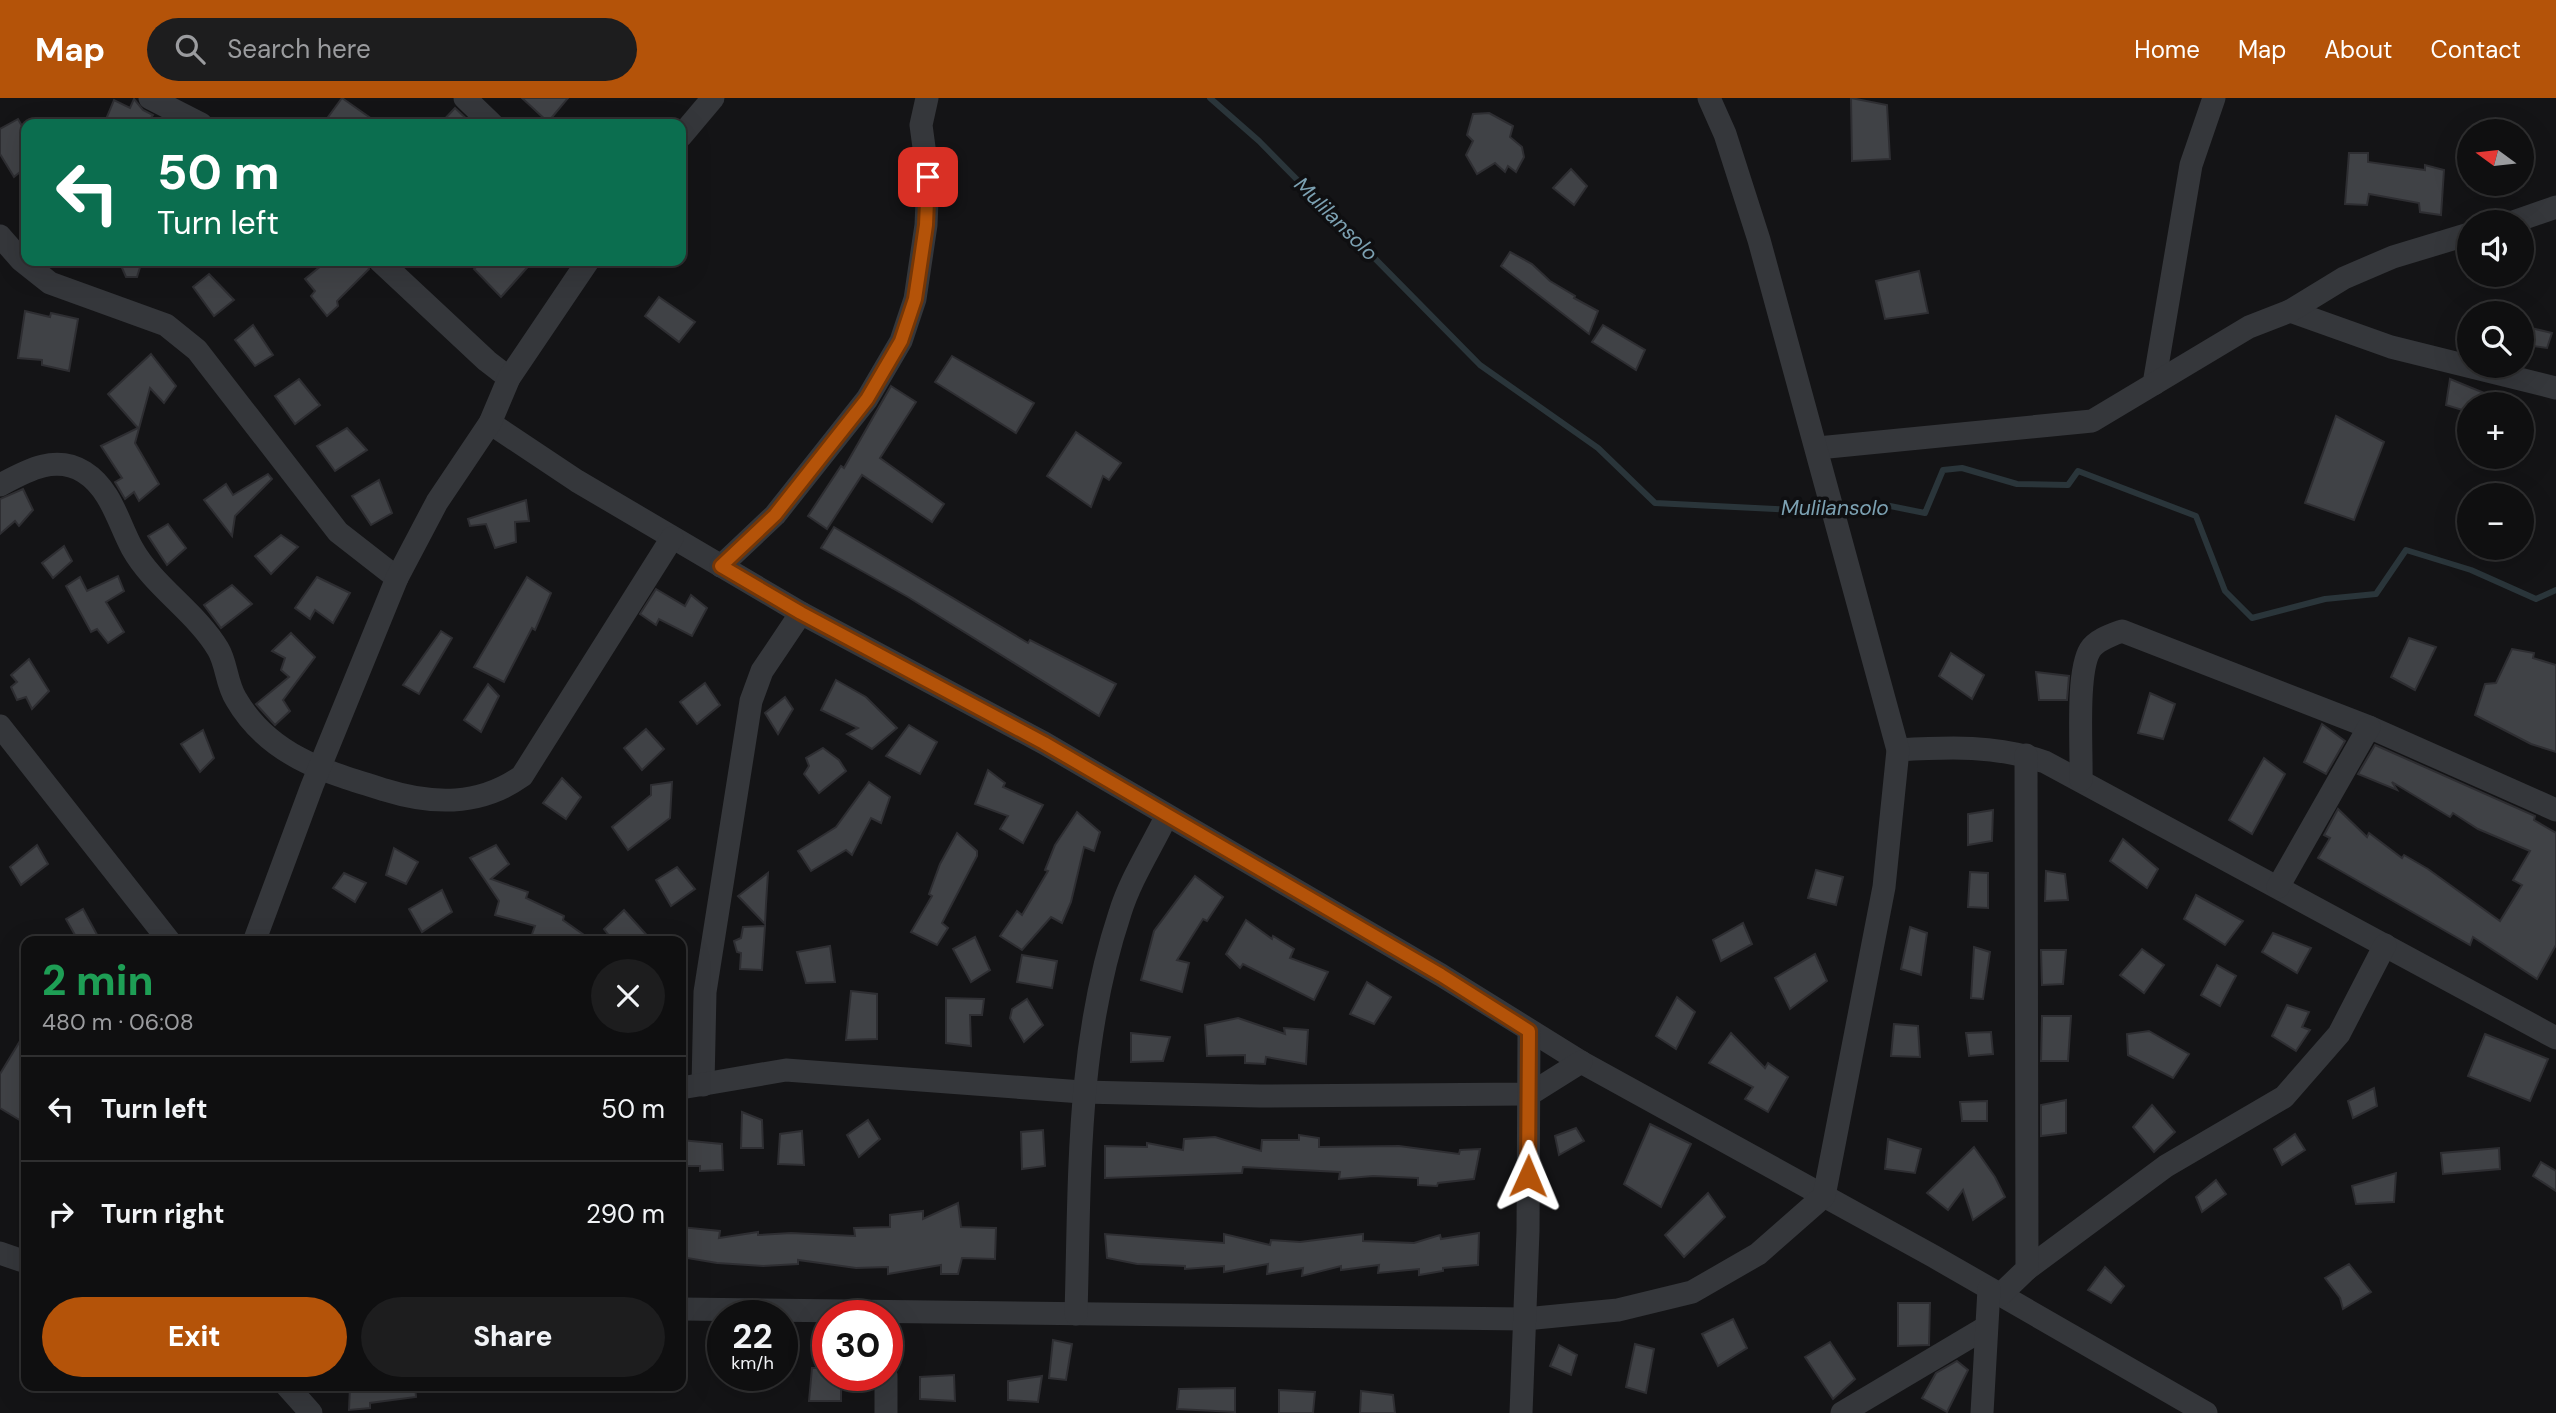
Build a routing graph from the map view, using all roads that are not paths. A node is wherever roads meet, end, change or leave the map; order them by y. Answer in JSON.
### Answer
{"nodes":[{"id":1,"x":150,"y":98,"type":"edge"},
{"id":2,"x":465,"y":98,"type":"edge"},
{"id":3,"x":713,"y":98,"type":"edge"},
{"id":4,"x":927,"y":98,"type":"edge"},
{"id":5,"x":2214,"y":98,"type":"edge"},
{"id":6,"x":1713,"y":100,"type":"edge"},
{"id":7,"x":191,"y":119,"type":"edge"},
{"id":8,"x":487,"y":119,"type":"edge"},
{"id":9,"x":686,"y":129,"type":"edge"},
{"id":10,"x":2556,"y":207,"type":"edge"},
{"id":11,"x":2534,"y":215,"type":"edge"},
{"id":12,"x":0,"y":236,"type":"edge"},
{"id":13,"x":2457,"y":238,"type":"edge"},
{"id":14,"x":21,"y":260,"type":"edge"},
{"id":15,"x":29,"y":266,"type":"edge"},
{"id":16,"x":385,"y":266,"type":"edge"},
{"id":17,"x":585,"y":266,"type":"edge"},
{"id":18,"x":2290,"y":311,"type":"junction"},
{"id":19,"x":509,"y":378,"type":"junction"},
{"id":20,"x":2154,"y":384,"type":"junction"},
{"id":21,"x":2556,"y":387,"type":"edge"},
{"id":22,"x":490,"y":423,"type":"junction"},
{"id":23,"x":1818,"y":448,"type":"junction"},
{"id":24,"x":0,"y":485,"type":"edge"},
{"id":25,"x":672,"y":538,"type":"junction"},
{"id":26,"x":721,"y":566,"type":"junction"},
{"id":27,"x":397,"y":578,"type":"junction"},
{"id":28,"x":801,"y":613,"type":"junction"},
{"id":29,"x":0,"y":726,"type":"edge"},
{"id":30,"x":2369,"y":727,"type":"junction"},
{"id":31,"x":1898,"y":751,"type":"junction"},
{"id":32,"x":2026,"y":755,"type":"junction"},
{"id":33,"x":319,"y":770,"type":"junction"},
{"id":34,"x":2081,"y":780,"type":"junction"},
{"id":35,"x":2556,"y":810,"type":"edge"},
{"id":36,"x":1166,"y":817,"type":"junction"},
{"id":37,"x":2278,"y":887,"type":"junction"},
{"id":38,"x":165,"y":936,"type":"edge"},
{"id":39,"x":256,"y":936,"type":"edge"},
{"id":40,"x":2385,"y":945,"type":"junction"},
{"id":41,"x":1529,"y":1031,"type":"junction"},
{"id":42,"x":2556,"y":1038,"type":"edge"},
{"id":43,"x":1581,"y":1062,"type":"junction"},
{"id":44,"x":692,"y":1086,"type":"edge"},
{"id":45,"x":1082,"y":1092,"type":"junction"},
{"id":46,"x":1530,"y":1094,"type":"junction"},
{"id":47,"x":1824,"y":1196,"type":"junction"},
{"id":48,"x":0,"y":1253,"type":"edge"},
{"id":49,"x":21,"y":1260,"type":"edge"},
{"id":50,"x":2026,"y":1269,"type":"junction"},
{"id":51,"x":1995,"y":1292,"type":"junction"},
{"id":52,"x":686,"y":1309,"type":"edge"},
{"id":53,"x":812,"y":1312,"type":"edge"},
{"id":54,"x":903,"y":1313,"type":"edge"},
{"id":55,"x":1076,"y":1314,"type":"junction"},
{"id":56,"x":1525,"y":1319,"type":"junction"},
{"id":57,"x":1985,"y":1328,"type":"junction"},
{"id":58,"x":291,"y":1391,"type":"edge"},
{"id":59,"x":886,"y":1391,"type":"edge"},
{"id":60,"x":311,"y":1413,"type":"edge"},
{"id":61,"x":886,"y":1413,"type":"edge"},
{"id":62,"x":1521,"y":1413,"type":"edge"},
{"id":63,"x":1842,"y":1413,"type":"edge"},
{"id":64,"x":1982,"y":1413,"type":"edge"},
{"id":65,"x":2206,"y":1413,"type":"edge"}],
"edges":[{"from":1,"to":7,"type":"street"},
{"from":2,"to":8,"type":"street"},
{"from":3,"to":9,"type":"street"},
{"from":4,"to":26,"type":"street"},
{"from":5,"to":20,"type":"street"},
{"from":6,"to":23,"type":"street"},
{"from":10,"to":11,"type":"street"},
{"from":12,"to":14,"type":"street"},
{"from":13,"to":18,"type":"street"},
{"from":15,"to":27,"type":"street"},
{"from":16,"to":19,"type":"street"},
{"from":17,"to":19,"type":"street"},
{"from":18,"to":20,"type":"street"},
{"from":18,"to":21,"type":"street"},
{"from":19,"to":22,"type":"street"},
{"from":20,"to":23,"type":"street"},
{"from":22,"to":25,"type":"street"},
{"from":22,"to":27,"type":"street"},
{"from":23,"to":31,"type":"street"},
{"from":24,"to":33,"type":"street"},
{"from":25,"to":26,"type":"street"},
{"from":25,"to":33,"type":"street"},
{"from":26,"to":28,"type":"street"},
{"from":27,"to":33,"type":"street"},
{"from":28,"to":36,"type":"street"},
{"from":28,"to":44,"type":"street"},
{"from":29,"to":38,"type":"street"},
{"from":30,"to":34,"type":"street"},
{"from":30,"to":35,"type":"street"},
{"from":30,"to":37,"type":"street"},
{"from":31,"to":32,"type":"street"},
{"from":31,"to":47,"type":"street"},
{"from":32,"to":34,"type":"street"},
{"from":32,"to":50,"type":"street"},
{"from":33,"to":39,"type":"street"},
{"from":34,"to":37,"type":"street"},
{"from":36,"to":41,"type":"street"},
{"from":36,"to":45,"type":"street"},
{"from":37,"to":40,"type":"street"},
{"from":40,"to":42,"type":"street"},
{"from":40,"to":50,"type":"street"},
{"from":41,"to":43,"type":"street"},
{"from":41,"to":46,"type":"street"},
{"from":43,"to":46,"type":"street"},
{"from":43,"to":47,"type":"street"},
{"from":44,"to":45,"type":"street"},
{"from":45,"to":46,"type":"street"},
{"from":45,"to":55,"type":"street"},
{"from":46,"to":56,"type":"street"},
{"from":47,"to":51,"type":"street"},
{"from":47,"to":56,"type":"street"},
{"from":48,"to":49,"type":"street"},
{"from":50,"to":51,"type":"street"},
{"from":51,"to":57,"type":"street"},
{"from":51,"to":65,"type":"street"},
{"from":52,"to":53,"type":"street"},
{"from":54,"to":55,"type":"street"},
{"from":55,"to":56,"type":"street"},
{"from":56,"to":62,"type":"street"},
{"from":57,"to":63,"type":"street"},
{"from":57,"to":64,"type":"street"},
{"from":58,"to":60,"type":"street"},
{"from":59,"to":61,"type":"street"}]}
